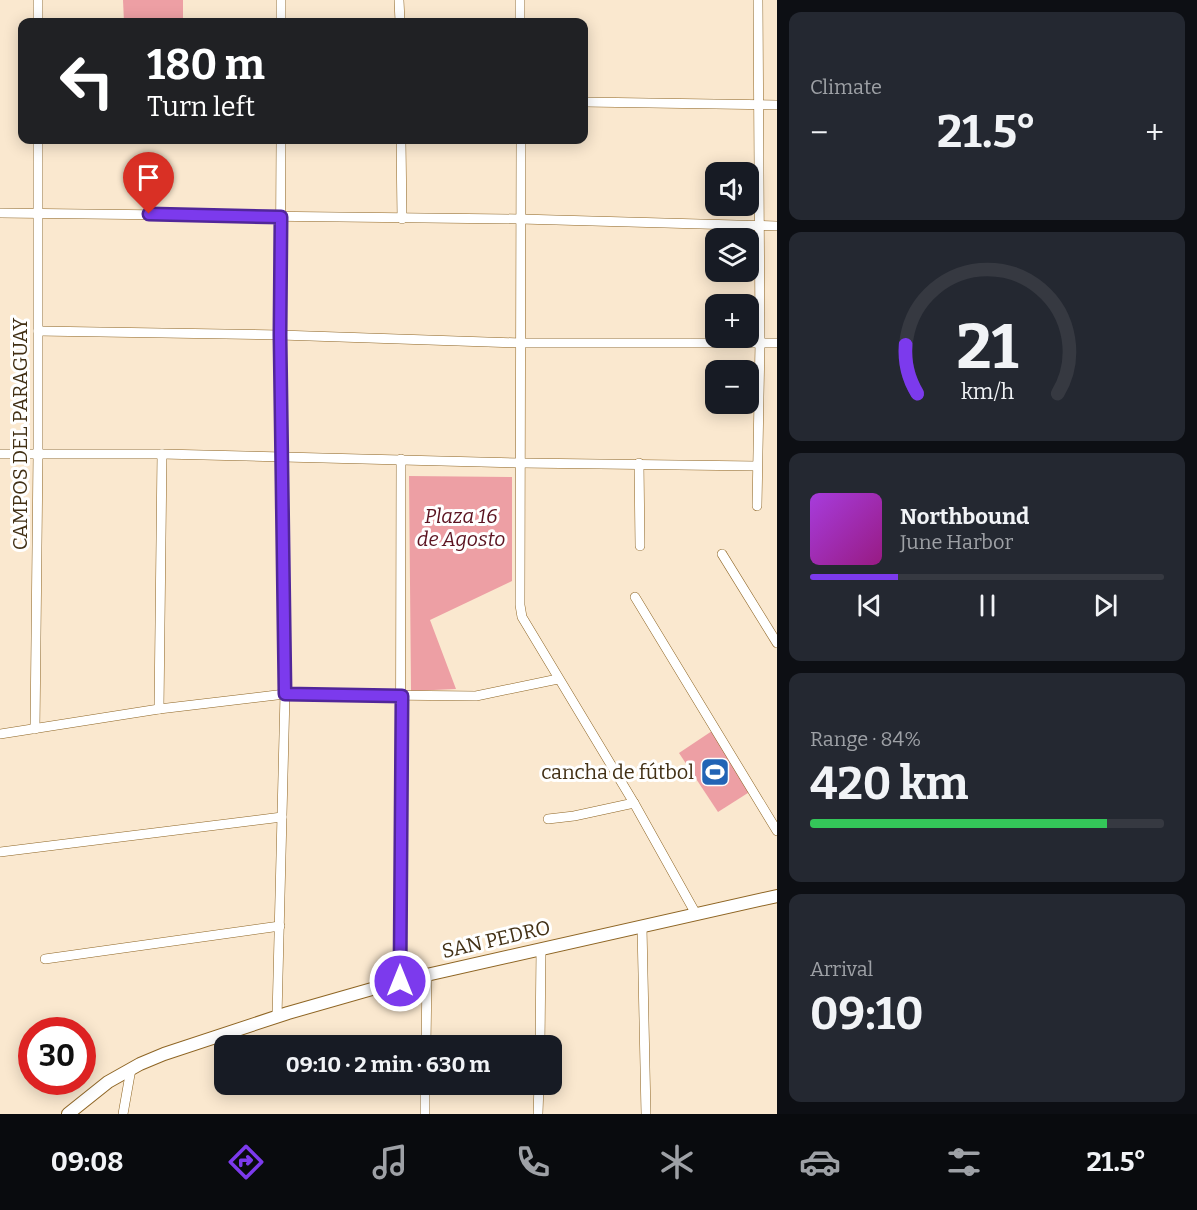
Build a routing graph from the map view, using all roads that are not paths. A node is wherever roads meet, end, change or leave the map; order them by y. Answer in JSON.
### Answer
{"nodes":[{"id":1,"x":38,"y":0,"type":"edge"},
{"id":2,"x":281,"y":0,"type":"edge"},
{"id":3,"x":399,"y":0,"type":"edge"},
{"id":4,"x":520,"y":0,"type":"edge"},
{"id":5,"x":758,"y":0,"type":"edge"},
{"id":6,"x":38,"y":18,"type":"edge"},
{"id":7,"x":281,"y":18,"type":"edge"},
{"id":8,"x":399,"y":18,"type":"edge"},
{"id":9,"x":520,"y":18,"type":"edge"},
{"id":10,"x":588,"y":102,"type":"edge"},
{"id":11,"x":759,"y":104,"type":"junction"},
{"id":12,"x":777,"y":105,"type":"edge"},
{"id":13,"x":38,"y":144,"type":"edge"},
{"id":14,"x":281,"y":144,"type":"edge"},
{"id":15,"x":401,"y":144,"type":"edge"},
{"id":16,"x":521,"y":144,"type":"edge"},
{"id":17,"x":38,"y":212,"type":"junction"},
{"id":18,"x":0,"y":213,"type":"edge"},
{"id":19,"x":281,"y":217,"type":"junction"},
{"id":20,"x":402,"y":219,"type":"junction"},
{"id":21,"x":520,"y":219,"type":"junction"},
{"id":22,"x":759,"y":225,"type":"junction"},
{"id":23,"x":777,"y":226,"type":"edge"},
{"id":24,"x":38,"y":331,"type":"junction"},
{"id":25,"x":280,"y":335,"type":"junction"},
{"id":26,"x":760,"y":342,"type":"junction"},
{"id":27,"x":520,"y":343,"type":"junction"},
{"id":28,"x":777,"y":343,"type":"edge"},
{"id":29,"x":0,"y":454,"type":"edge"},
{"id":30,"x":162,"y":454,"type":"junction"},
{"id":31,"x":38,"y":455,"type":"junction"},
{"id":32,"x":282,"y":456,"type":"junction"},
{"id":33,"x":401,"y":459,"type":"junction"},
{"id":34,"x":521,"y":463,"type":"junction"},
{"id":35,"x":639,"y":463,"type":"junction"},
{"id":36,"x":757,"y":466,"type":"junction"},
{"id":37,"x":757,"y":507,"type":"dead end"},
{"id":38,"x":640,"y":546,"type":"dead end"},
{"id":39,"x":722,"y":554,"type":"dead end"},
{"id":40,"x":635,"y":597,"type":"dead end"},
{"id":41,"x":777,"y":643,"type":"edge"},
{"id":42,"x":558,"y":679,"type":"junction"},
{"id":43,"x":285,"y":694,"type":"junction"},
{"id":44,"x":402,"y":696,"type":"junction"},
{"id":45,"x":159,"y":709,"type":"junction"},
{"id":46,"x":35,"y":729,"type":"junction"},
{"id":47,"x":0,"y":734,"type":"edge"},
{"id":48,"x":634,"y":803,"type":"junction"},
{"id":49,"x":282,"y":817,"type":"junction"},
{"id":50,"x":548,"y":819,"type":"dead end"},
{"id":51,"x":777,"y":831,"type":"edge"},
{"id":52,"x":0,"y":852,"type":"edge"},
{"id":53,"x":777,"y":896,"type":"edge"},
{"id":54,"x":696,"y":914,"type":"junction"},
{"id":55,"x":280,"y":926,"type":"junction"},
{"id":56,"x":642,"y":927,"type":"junction"},
{"id":57,"x":541,"y":949,"type":"junction"},
{"id":58,"x":45,"y":959,"type":"dead end"},
{"id":59,"x":428,"y":975,"type":"junction"},
{"id":60,"x":400,"y":981,"type":"junction"},
{"id":61,"x":277,"y":1017,"type":"junction"},
{"id":62,"x":426,"y":1035,"type":"edge"},
{"id":63,"x":540,"y":1035,"type":"edge"},
{"id":64,"x":131,"y":1069,"type":"junction"},
{"id":65,"x":425,"y":1095,"type":"edge"},
{"id":66,"x":539,"y":1095,"type":"edge"},
{"id":67,"x":68,"y":1114,"type":"edge"},
{"id":68,"x":123,"y":1114,"type":"edge"},
{"id":69,"x":424,"y":1114,"type":"edge"},
{"id":70,"x":538,"y":1114,"type":"edge"},
{"id":71,"x":646,"y":1114,"type":"edge"}],
"edges":[{"from":1,"to":6,"type":"street"},
{"from":2,"to":7,"type":"street"},
{"from":3,"to":8,"type":"street"},
{"from":4,"to":9,"type":"street"},
{"from":5,"to":11,"type":"street"},
{"from":10,"to":11,"type":"street"},
{"from":11,"to":12,"type":"street"},
{"from":11,"to":22,"type":"street"},
{"from":13,"to":17,"type":"street","name":"CAMPOS DEL PARAGUAY"},
{"from":14,"to":19,"type":"street"},
{"from":15,"to":20,"type":"street"},
{"from":16,"to":21,"type":"street"},
{"from":17,"to":18,"type":"street"},
{"from":17,"to":19,"type":"street"},
{"from":17,"to":24,"type":"street","name":"CAMPOS DEL PARAGUAY"},
{"from":19,"to":20,"type":"street"},
{"from":19,"to":25,"type":"street"},
{"from":20,"to":21,"type":"street"},
{"from":21,"to":22,"type":"street"},
{"from":21,"to":27,"type":"street"},
{"from":22,"to":23,"type":"street"},
{"from":22,"to":26,"type":"street"},
{"from":24,"to":25,"type":"street"},
{"from":24,"to":31,"type":"street","name":"CAMPOS DEL PARAGUAY"},
{"from":25,"to":27,"type":"street"},
{"from":25,"to":32,"type":"street"},
{"from":26,"to":27,"type":"street"},
{"from":26,"to":28,"type":"street"},
{"from":26,"to":36,"type":"street"},
{"from":27,"to":34,"type":"street"},
{"from":29,"to":31,"type":"street"},
{"from":30,"to":31,"type":"street"},
{"from":30,"to":32,"type":"street"},
{"from":30,"to":45,"type":"street"},
{"from":31,"to":46,"type":"street","name":"CAMPOS DEL PARAGUAY"},
{"from":32,"to":33,"type":"street"},
{"from":32,"to":43,"type":"street"},
{"from":33,"to":34,"type":"street"},
{"from":33,"to":44,"type":"street"},
{"from":34,"to":35,"type":"street"},
{"from":34,"to":42,"type":"street"},
{"from":35,"to":36,"type":"street"},
{"from":35,"to":38,"type":"street"},
{"from":36,"to":37,"type":"street"},
{"from":39,"to":41,"type":"street"},
{"from":40,"to":51,"type":"street"},
{"from":42,"to":44,"type":"street"},
{"from":42,"to":48,"type":"street"},
{"from":43,"to":44,"type":"street"},
{"from":43,"to":45,"type":"street"},
{"from":43,"to":49,"type":"street"},
{"from":44,"to":60,"type":"street"},
{"from":45,"to":46,"type":"street"},
{"from":46,"to":47,"type":"street"},
{"from":48,"to":50,"type":"street"},
{"from":48,"to":54,"type":"street"},
{"from":49,"to":52,"type":"street"},
{"from":49,"to":55,"type":"street"},
{"from":53,"to":54,"type":"main road","name":"SAN PEDRO"},
{"from":54,"to":56,"type":"main road","name":"SAN PEDRO"},
{"from":55,"to":58,"type":"street"},
{"from":55,"to":61,"type":"street"},
{"from":56,"to":57,"type":"main road","name":"SAN PEDRO"},
{"from":56,"to":71,"type":"street"},
{"from":57,"to":59,"type":"main road","name":"SAN PEDRO"},
{"from":57,"to":63,"type":"street"},
{"from":59,"to":60,"type":"main road","name":"SAN PEDRO"},
{"from":59,"to":62,"type":"street"},
{"from":60,"to":61,"type":"main road","name":"SAN PEDRO"},
{"from":61,"to":64,"type":"main road","name":"SAN PEDRO"},
{"from":64,"to":67,"type":"main road","name":"SAN PEDRO"},
{"from":64,"to":68,"type":"street"},
{"from":65,"to":69,"type":"street"},
{"from":66,"to":70,"type":"street"}]}
